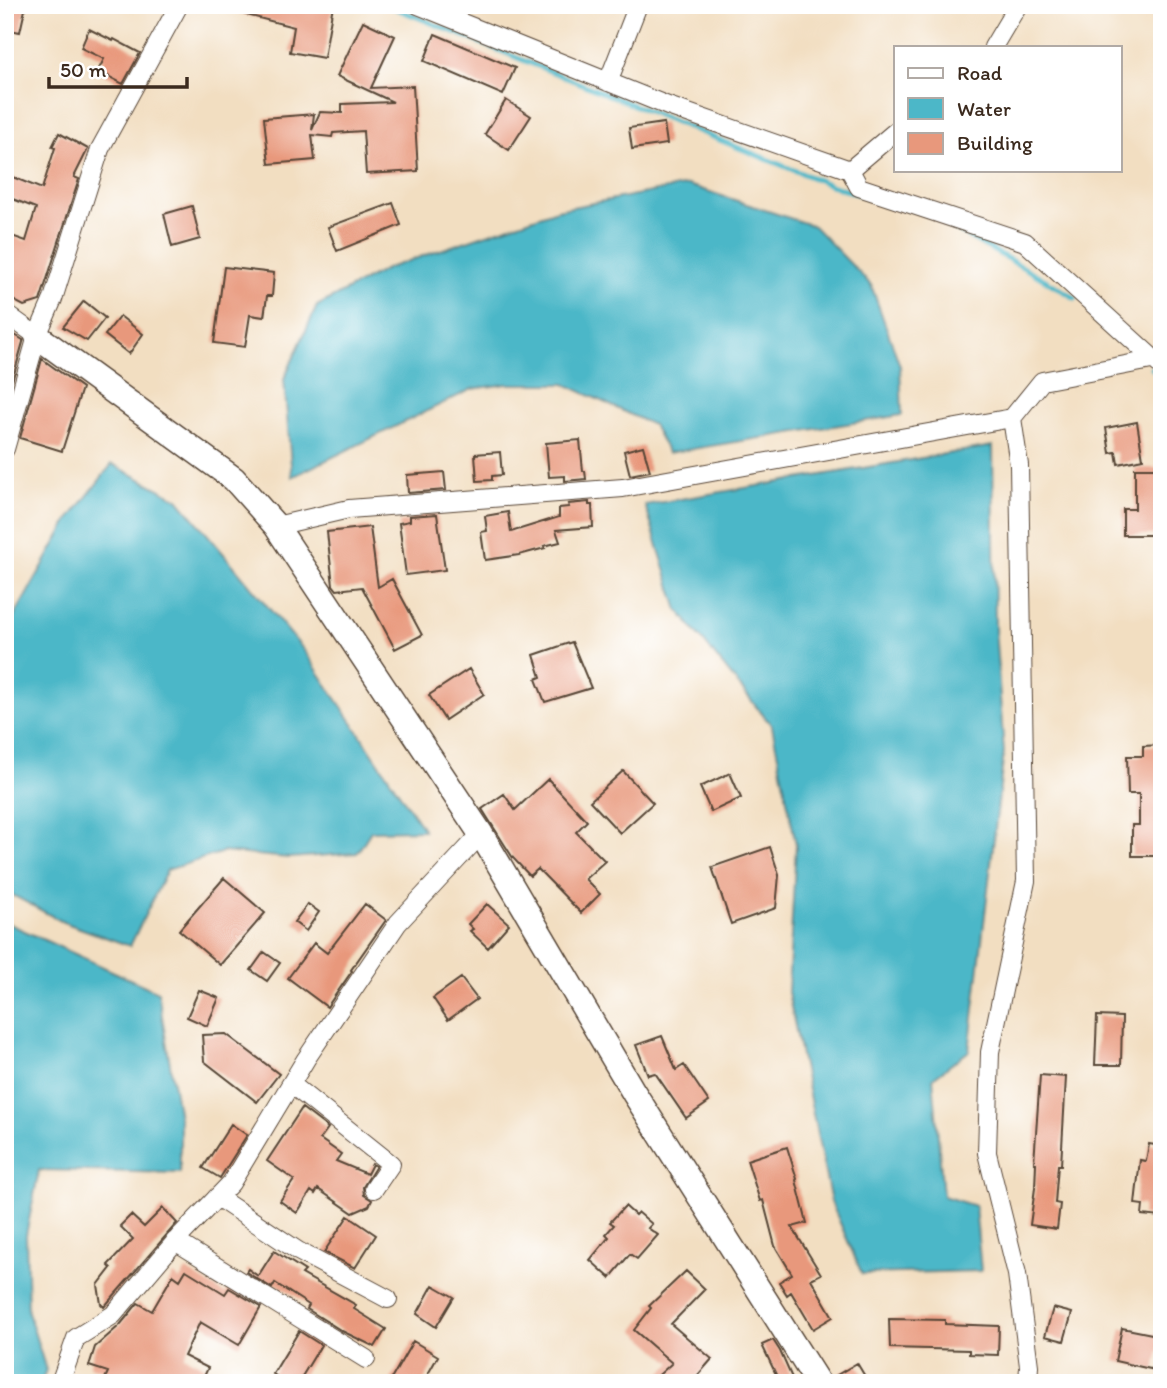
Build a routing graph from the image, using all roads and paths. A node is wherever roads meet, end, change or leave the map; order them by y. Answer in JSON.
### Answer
{"nodes":[{"id":1,"x":179,"y":5,"type":"edge"},
{"id":2,"x":418,"y":5,"type":"edge"},
{"id":3,"x":638,"y":5,"type":"edge"},
{"id":4,"x":1018,"y":5,"type":"edge"},
{"id":5,"x":994,"y":46,"type":"edge"},
{"id":6,"x":608,"y":82,"type":"junction"},
{"id":7,"x":894,"y":133,"type":"edge"},
{"id":8,"x":850,"y":170,"type":"junction"},
{"id":9,"x":5,"y":313,"type":"edge"},
{"id":10,"x":37,"y":336,"type":"junction"},
{"id":11,"x":1160,"y":362,"type":"edge"},
{"id":12,"x":1012,"y":418,"type":"junction"},
{"id":13,"x":5,"y":449,"type":"edge"},
{"id":14,"x":276,"y":526,"type":"junction"},
{"id":15,"x":481,"y":834,"type":"junction"},
{"id":16,"x":291,"y":1084,"type":"junction"},
{"id":17,"x":374,"y":1189,"type":"dead end"},
{"id":18,"x":217,"y":1198,"type":"junction"},
{"id":19,"x":175,"y":1241,"type":"junction"},
{"id":20,"x":388,"y":1299,"type":"dead end"},
{"id":21,"x":366,"y":1359,"type":"dead end"},
{"id":22,"x":60,"y":1383,"type":"edge"},
{"id":23,"x":818,"y":1383,"type":"edge"},
{"id":24,"x":1028,"y":1383,"type":"edge"}],
"edges":[{"from":1,"to":10,"type":"street"},
{"from":2,"to":6,"type":"street"},
{"from":3,"to":6,"type":"street"},
{"from":4,"to":5,"type":"street"},
{"from":6,"to":8,"type":"street"},
{"from":7,"to":8,"type":"street"},
{"from":8,"to":11,"type":"street"},
{"from":9,"to":10,"type":"street"},
{"from":10,"to":13,"type":"street"},
{"from":10,"to":14,"type":"street"},
{"from":11,"to":12,"type":"street"},
{"from":12,"to":14,"type":"street"},
{"from":12,"to":24,"type":"street"},
{"from":14,"to":15,"type":"street"},
{"from":15,"to":16,"type":"street"},
{"from":15,"to":23,"type":"street"},
{"from":16,"to":17,"type":"street"},
{"from":16,"to":18,"type":"street"},
{"from":18,"to":19,"type":"street"},
{"from":18,"to":20,"type":"street"},
{"from":19,"to":21,"type":"street"},
{"from":19,"to":22,"type":"street"}]}
